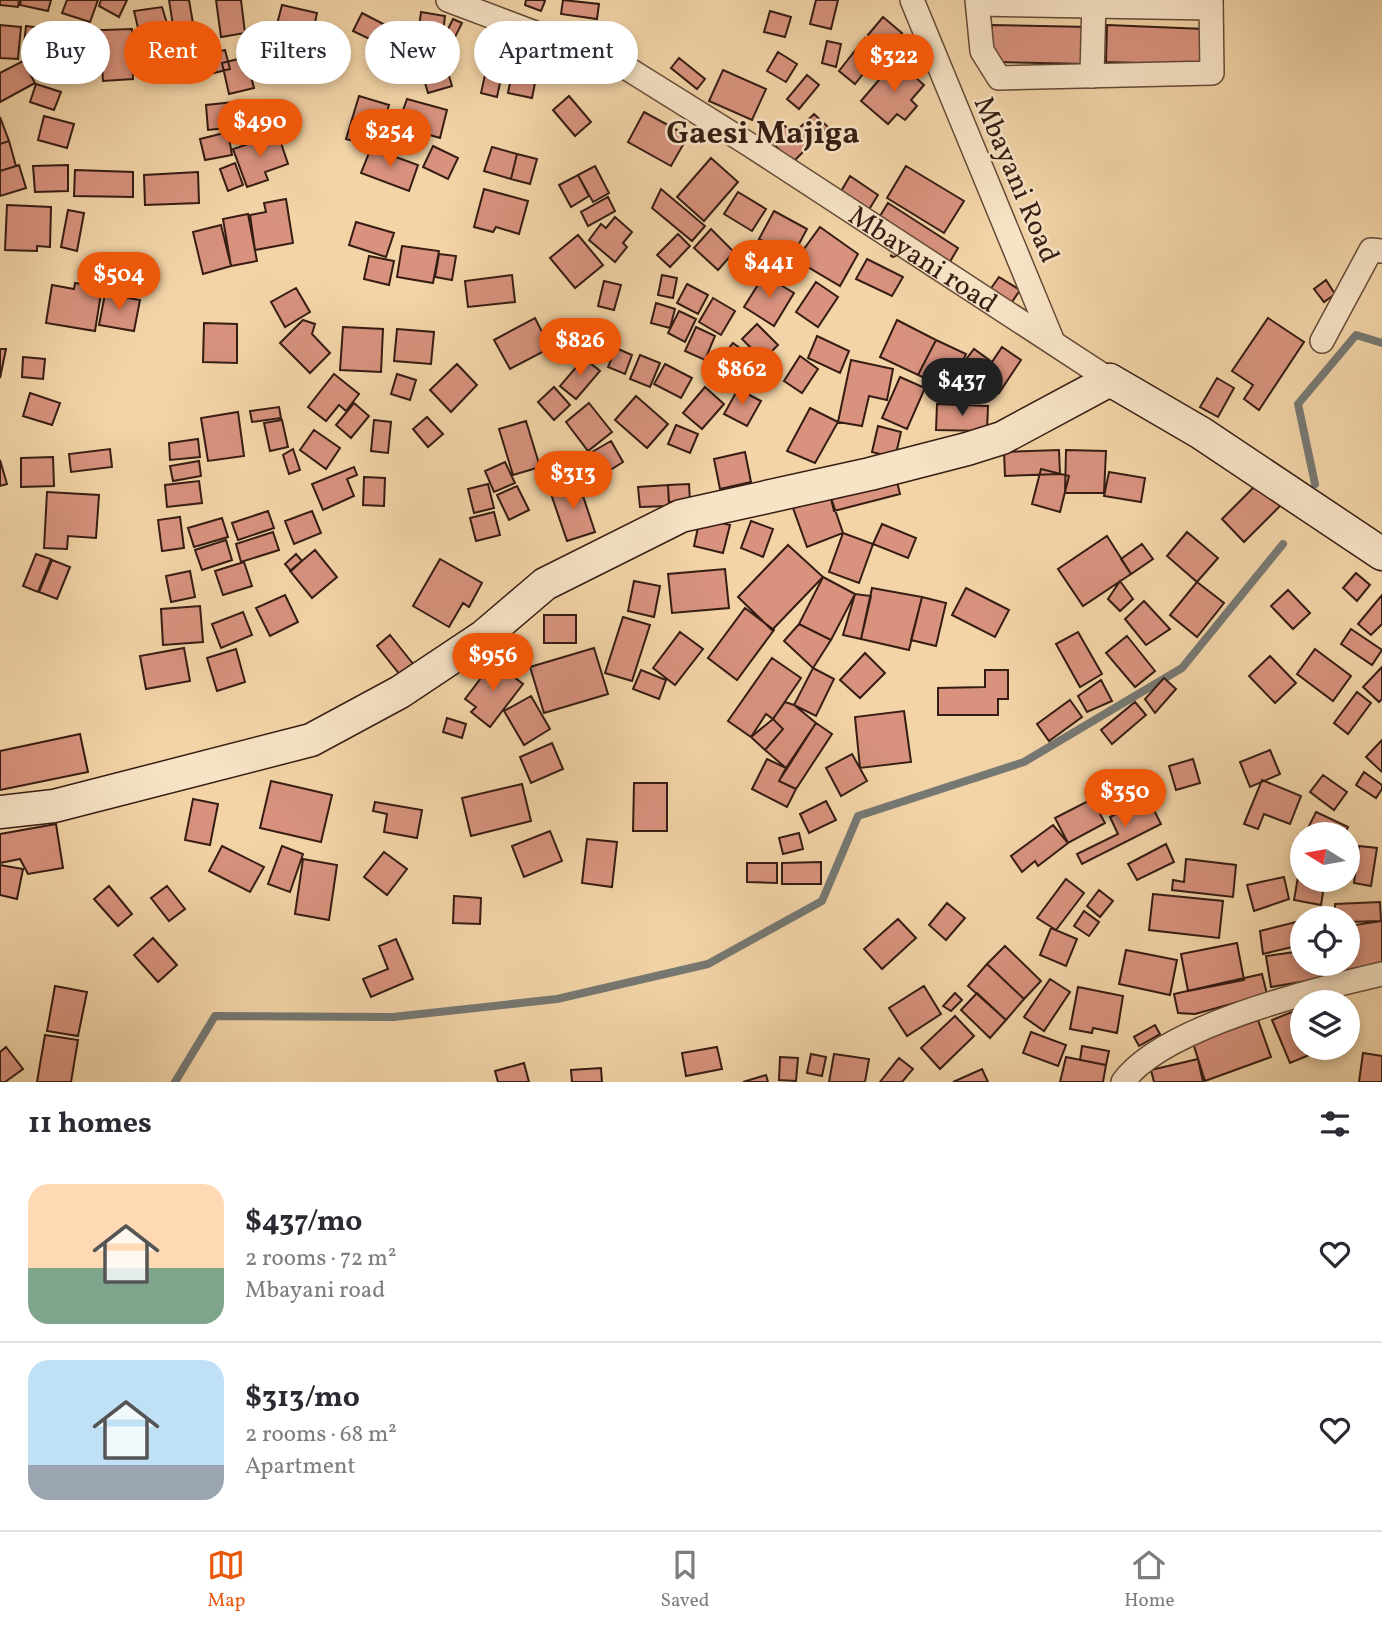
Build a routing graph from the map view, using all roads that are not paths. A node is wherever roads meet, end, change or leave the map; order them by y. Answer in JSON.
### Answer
{"nodes":[{"id":1,"x":448,"y":0,"type":"edge"},
{"id":2,"x":912,"y":0,"type":"edge"},
{"id":3,"x":977,"y":2,"type":"edge"},
{"id":4,"x":1094,"y":3,"type":"edge"},
{"id":5,"x":1211,"y":4,"type":"edge"},
{"id":6,"x":1092,"y":76,"type":"junction"},
{"id":7,"x":1382,"y":251,"type":"edge"},
{"id":8,"x":1322,"y":341,"type":"dead end"},
{"id":9,"x":1053,"y":342,"type":"junction"},
{"id":10,"x":1110,"y":380,"type":"junction"},
{"id":11,"x":1382,"y":554,"type":"edge"},
{"id":12,"x":0,"y":812,"type":"edge"},
{"id":13,"x":1382,"y":974,"type":"edge"},
{"id":14,"x":1123,"y":1082,"type":"edge"}],
"edges":[{"from":1,"to":9,"type":"street","name":"Mbayani road"},
{"from":2,"to":9,"type":"street","name":"Mbayani Road"},
{"from":3,"to":4,"type":"street"},
{"from":3,"to":6,"type":"street"},
{"from":4,"to":5,"type":"street"},
{"from":4,"to":6,"type":"street"},
{"from":5,"to":6,"type":"street"},
{"from":7,"to":8,"type":"street"},
{"from":9,"to":10,"type":"street","name":"Mbayani road"},
{"from":10,"to":11,"type":"street","name":"Mbayani road"},
{"from":10,"to":12,"type":"street"},
{"from":13,"to":14,"type":"street"}]}
